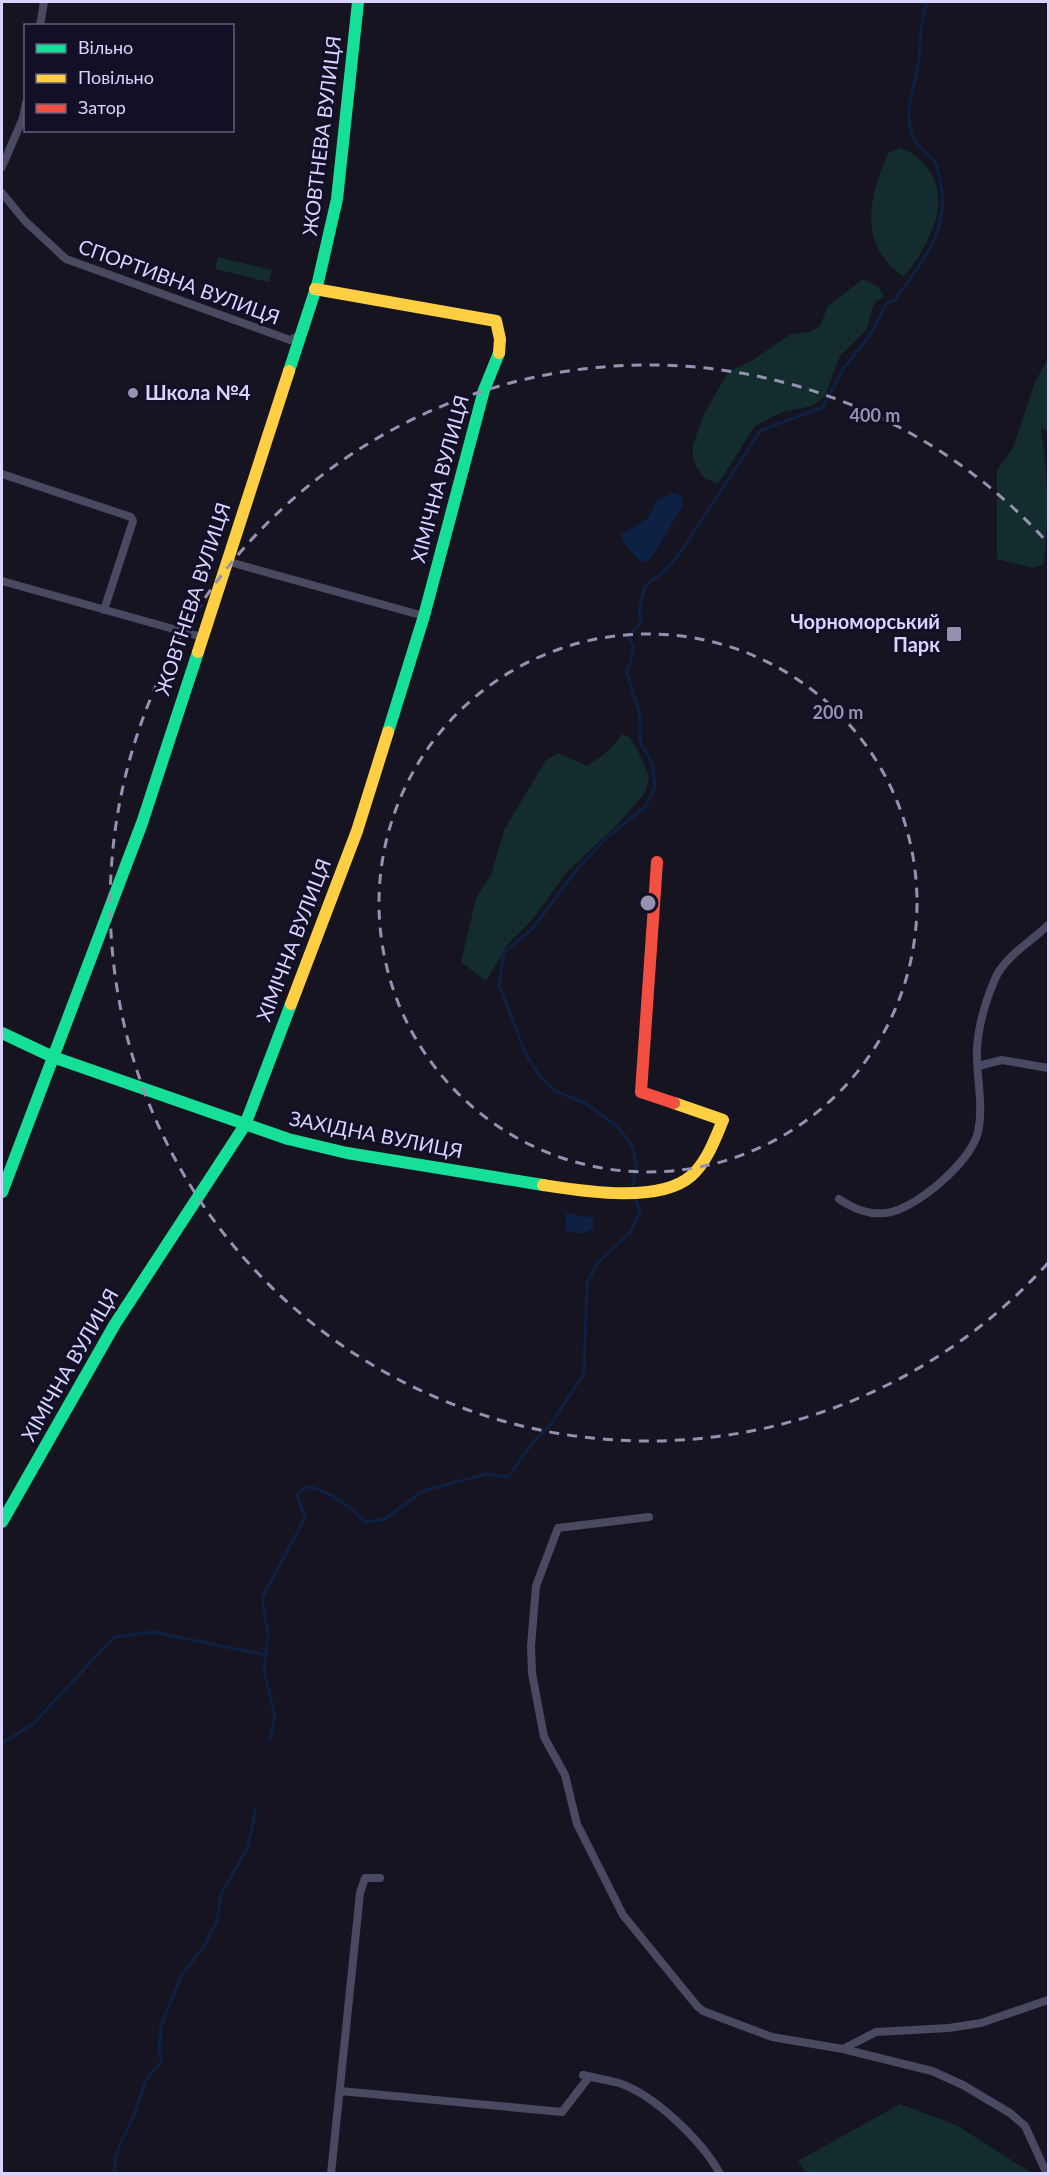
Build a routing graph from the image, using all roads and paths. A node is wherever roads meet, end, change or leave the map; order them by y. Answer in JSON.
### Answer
{"nodes":[{"id":1,"x":44,"y":2,"type":"edge"},
{"id":2,"x":358,"y":2,"type":"edge"},
{"id":3,"x":40,"y":24,"type":"edge"},
{"id":4,"x":24,"y":113,"type":"edge"},
{"id":5,"x":2,"y":167,"type":"edge"},
{"id":6,"x":2,"y":193,"type":"edge"},
{"id":7,"x":315,"y":289,"type":"junction"},
{"id":8,"x":300,"y":335,"type":"junction"},
{"id":9,"x":2,"y":474,"type":"edge"},
{"id":10,"x":226,"y":561,"type":"junction"},
{"id":11,"x":2,"y":581,"type":"edge"},
{"id":12,"x":104,"y":610,"type":"junction"},
{"id":13,"x":424,"y":616,"type":"junction"},
{"id":14,"x":202,"y":637,"type":"junction"},
{"id":15,"x":657,"y":862,"type":"dead end"},
{"id":16,"x":1048,"y":925,"type":"edge"},
{"id":17,"x":2,"y":1033,"type":"edge"},
{"id":18,"x":53,"y":1057,"type":"junction"},
{"id":19,"x":978,"y":1066,"type":"junction"},
{"id":20,"x":1048,"y":1068,"type":"edge"},
{"id":21,"x":245,"y":1125,"type":"junction"},
{"id":22,"x":2,"y":1192,"type":"edge"},
{"id":23,"x":839,"y":1199,"type":"dead end"},
{"id":24,"x":649,"y":1517,"type":"dead end"},
{"id":25,"x":2,"y":1522,"type":"edge"},
{"id":26,"x":380,"y":1878,"type":"dead end"},
{"id":27,"x":1048,"y":2000,"type":"edge"},
{"id":28,"x":843,"y":2049,"type":"junction"},
{"id":29,"x":340,"y":2091,"type":"junction"},
{"id":30,"x":331,"y":2174,"type":"edge"},
{"id":31,"x":720,"y":2174,"type":"edge"},
{"id":32,"x":1047,"y":2174,"type":"edge"}],
"edges":[{"from":1,"to":3,"type":"street"},
{"from":2,"to":7,"type":"street","name":"ЖОВТНЕВА ВУЛИЦЯ"},
{"from":4,"to":5,"type":"street"},
{"from":6,"to":8,"type":"street","name":"СПОРТИВНА ВУЛИЦЯ"},
{"from":7,"to":8,"type":"street","name":"ЖОВТНЕВА ВУЛИЦЯ"},
{"from":7,"to":13,"type":"street","name":"ХІМІЧНА ВУЛИЦЯ"},
{"from":8,"to":10,"type":"street","name":"ЖОВТНЕВА ВУЛИЦЯ"},
{"from":9,"to":12,"type":"street"},
{"from":10,"to":13,"type":"street"},
{"from":10,"to":14,"type":"street","name":"ЖОВТНЕВА ВУЛИЦЯ"},
{"from":11,"to":12,"type":"street"},
{"from":12,"to":14,"type":"street"},
{"from":13,"to":21,"type":"street","name":"ХІМІЧНА ВУЛИЦЯ"},
{"from":14,"to":18,"type":"street","name":"ЖОВТНЕВА ВУЛИЦЯ"},
{"from":15,"to":21,"type":"street","name":"ЗАХІДНА ВУЛИЦЯ"},
{"from":16,"to":19,"type":"street"},
{"from":17,"to":18,"type":"street","name":"ЗАХІДНА ВУЛИЦЯ"},
{"from":18,"to":21,"type":"street","name":"ЗАХІДНА ВУЛИЦЯ"},
{"from":18,"to":22,"type":"street","name":"ЖОВТНЕВА ВУЛИЦЯ"},
{"from":19,"to":20,"type":"street"},
{"from":19,"to":23,"type":"street"},
{"from":21,"to":25,"type":"street","name":"ХІМІЧНА ВУЛИЦЯ"},
{"from":24,"to":28,"type":"street"},
{"from":26,"to":29,"type":"street"},
{"from":27,"to":28,"type":"street"},
{"from":28,"to":32,"type":"street"},
{"from":29,"to":30,"type":"street"},
{"from":29,"to":31,"type":"street"}]}
